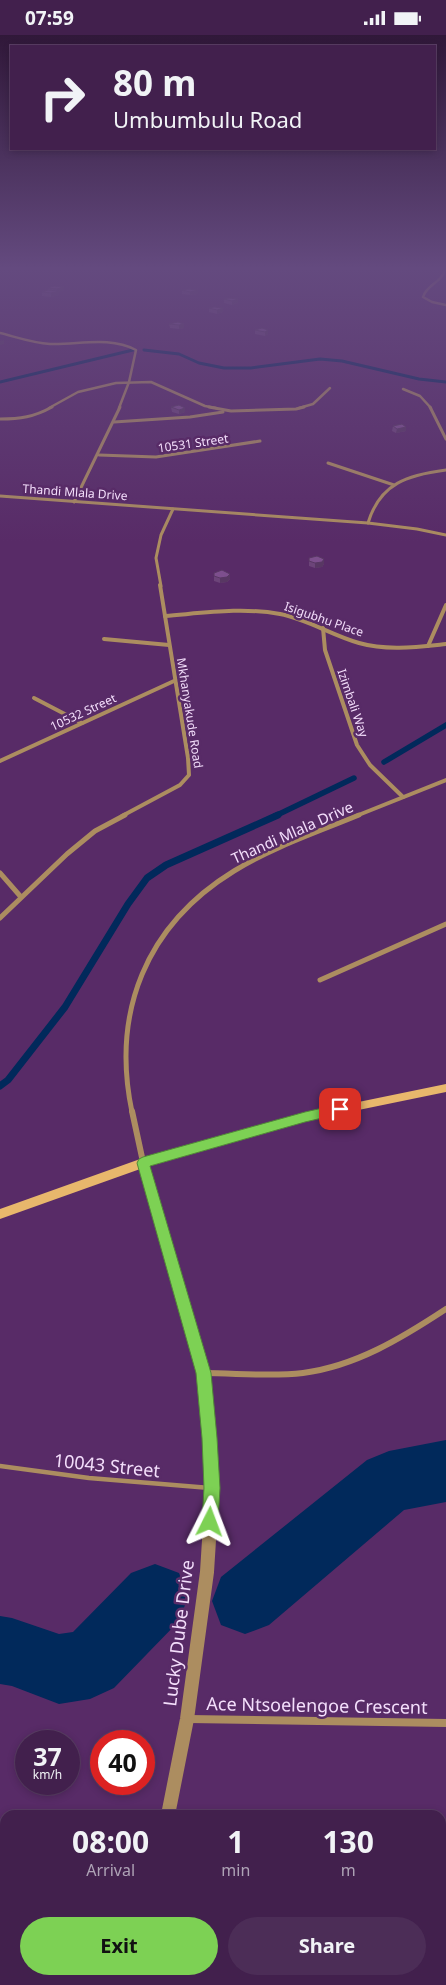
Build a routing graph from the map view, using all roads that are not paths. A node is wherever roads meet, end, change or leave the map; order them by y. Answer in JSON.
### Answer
{"nodes":[{"id":1,"x":135,"y":360,"type":"edge"},
{"id":2,"x":129,"y":382,"type":"junction"},
{"id":3,"x":330,"y":388,"type":"dead end"},
{"id":4,"x":403,"y":389,"type":"dead end"},
{"id":5,"x":231,"y":411,"type":"junction"},
{"id":6,"x":0,"y":419,"type":"edge"},
{"id":7,"x":114,"y":422,"type":"junction"},
{"id":8,"x":446,"y":439,"type":"edge"},
{"id":9,"x":260,"y":441,"type":"dead end"},
{"id":10,"x":99,"y":455,"type":"junction"},
{"id":11,"x":328,"y":463,"type":"dead end"},
{"id":12,"x":446,"y":469,"type":"edge"},
{"id":13,"x":394,"y":485,"type":"junction"},
{"id":14,"x":0,"y":496,"type":"edge"},
{"id":15,"x":74,"y":502,"type":"junction"},
{"id":16,"x":173,"y":509,"type":"junction"},
{"id":17,"x":368,"y":523,"type":"junction"},
{"id":18,"x":446,"y":535,"type":"edge"},
{"id":19,"x":446,"y":605,"type":"edge"},
{"id":20,"x":165,"y":616,"type":"junction"},
{"id":21,"x":324,"y":628,"type":"junction"},
{"id":22,"x":104,"y":639,"type":"dead end"},
{"id":23,"x":446,"y":644,"type":"edge"},
{"id":24,"x":169,"y":645,"type":"junction"},
{"id":25,"x":428,"y":646,"type":"junction"},
{"id":26,"x":174,"y":681,"type":"junction"},
{"id":27,"x":34,"y":698,"type":"dead end"},
{"id":28,"x":82,"y":723,"type":"junction"},
{"id":29,"x":0,"y":761,"type":"edge"},
{"id":30,"x":446,"y":780,"type":"edge"},
{"id":31,"x":402,"y":797,"type":"junction"},
{"id":32,"x":0,"y":873,"type":"edge"},
{"id":33,"x":22,"y":897,"type":"junction"},
{"id":34,"x":0,"y":918,"type":"edge"},
{"id":35,"x":446,"y":924,"type":"edge"},
{"id":36,"x":320,"y":981,"type":"dead end"},
{"id":37,"x":446,"y":1088,"type":"edge"},
{"id":38,"x":143,"y":1163,"type":"junction"},
{"id":39,"x":0,"y":1214,"type":"edge"},
{"id":40,"x":446,"y":1309,"type":"edge"},
{"id":41,"x":203,"y":1373,"type":"junction"},
{"id":42,"x":0,"y":1466,"type":"edge"},
{"id":43,"x":212,"y":1488,"type":"junction"},
{"id":44,"x":186,"y":1719,"type":"junction"},
{"id":45,"x":446,"y":1723,"type":"edge"},
{"id":46,"x":169,"y":1810,"type":"edge"}],
"edges":[{"from":1,"to":2,"type":"street"},
{"from":2,"to":5,"type":"street"},
{"from":2,"to":6,"type":"street"},
{"from":2,"to":7,"type":"street"},
{"from":3,"to":5,"type":"street"},
{"from":4,"to":8,"type":"street"},
{"from":5,"to":7,"type":"street"},
{"from":7,"to":10,"type":"street"},
{"from":9,"to":10,"type":"street","name":"10531 Street"},
{"from":10,"to":15,"type":"street"},
{"from":11,"to":13,"type":"street"},
{"from":12,"to":13,"type":"street"},
{"from":13,"to":17,"type":"street"},
{"from":14,"to":15,"type":"street","name":"Thandi Mlala Drive"},
{"from":15,"to":16,"type":"street","name":"Thandi Mlala Drive"},
{"from":16,"to":17,"type":"street","name":"Thandi Mlala Drive"},
{"from":16,"to":20,"type":"street","name":"Mkhanyakude Road"},
{"from":17,"to":18,"type":"street","name":"Thandi Mlala Drive"},
{"from":19,"to":25,"type":"street"},
{"from":20,"to":21,"type":"street","name":"Isigubhu Place"},
{"from":20,"to":24,"type":"street","name":"Mkhanyakude Road"},
{"from":21,"to":25,"type":"street","name":"Isigubhu Place"},
{"from":21,"to":31,"type":"street","name":"Izimbali Way"},
{"from":22,"to":24,"type":"street"},
{"from":23,"to":25,"type":"street","name":"Isigubhu Place"},
{"from":24,"to":26,"type":"street","name":"Mkhanyakude Road"},
{"from":26,"to":28,"type":"street","name":"10532 Street"},
{"from":26,"to":33,"type":"street","name":"Mkhanyakude Road"},
{"from":27,"to":28,"type":"street"},
{"from":28,"to":29,"type":"street","name":"10532 Street"},
{"from":30,"to":31,"type":"street","name":"Thandi Mlala Drive"},
{"from":31,"to":38,"type":"street","name":"Thandi Mlala Drive"},
{"from":32,"to":33,"type":"street"},
{"from":33,"to":34,"type":"street","name":"Mkhanyakude Road"},
{"from":35,"to":36,"type":"street"},
{"from":37,"to":38,"type":"main road"},
{"from":38,"to":39,"type":"main road"},
{"from":38,"to":41,"type":"street","name":"Lucky Dube Drive"},
{"from":40,"to":41,"type":"street"},
{"from":41,"to":43,"type":"street","name":"Lucky Dube Drive"},
{"from":42,"to":43,"type":"lane","name":"10043 Street"},
{"from":43,"to":44,"type":"street","name":"Lucky Dube Drive"},
{"from":44,"to":45,"type":"street","name":"Ace Ntsoelengoe Crescent"},
{"from":44,"to":46,"type":"street","name":"Lucky Dube Drive"}]}
